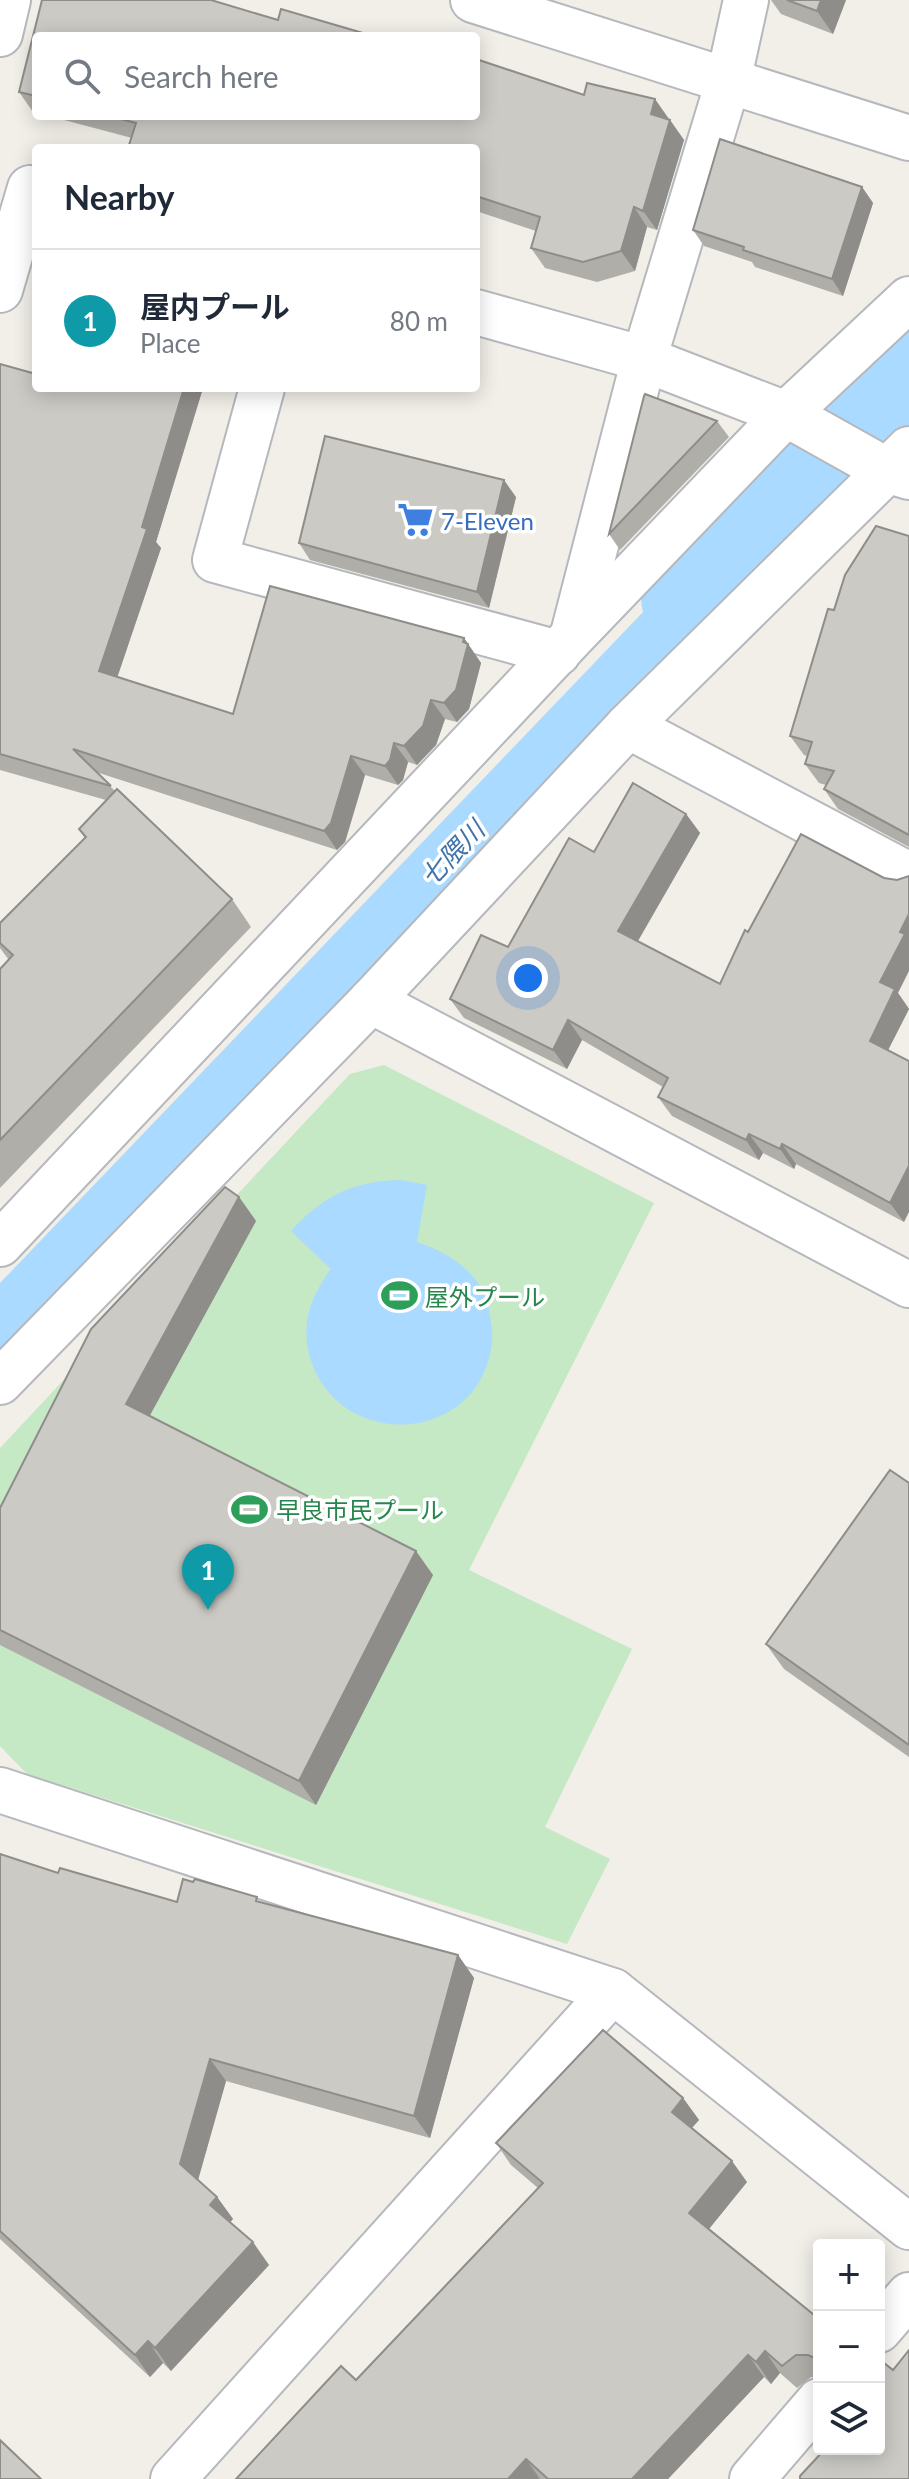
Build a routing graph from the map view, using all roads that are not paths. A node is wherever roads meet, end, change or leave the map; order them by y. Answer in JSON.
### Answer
{"nodes":[{"id":1,"x":8,"y":0,"type":"edge"},
{"id":2,"x":473,"y":0,"type":"edge"},
{"id":3,"x":746,"y":0,"type":"edge"},
{"id":4,"x":0,"y":34,"type":"edge"},
{"id":5,"x":728,"y":82,"type":"junction"},
{"id":6,"x":909,"y":138,"type":"edge"},
{"id":7,"x":22,"y":186,"type":"edge"},
{"id":8,"x":0,"y":290,"type":"edge"},
{"id":9,"x":909,"y":299,"type":"edge"},
{"id":10,"x":480,"y":313,"type":"edge"},
{"id":11,"x":644,"y":359,"type":"junction"},
{"id":12,"x":261,"y":392,"type":"edge"},
{"id":13,"x":794,"y":418,"type":"junction"},
{"id":14,"x":892,"y":463,"type":"edge"},
{"id":15,"x":565,"y":645,"type":"junction"},
{"id":16,"x":628,"y":726,"type":"junction"},
{"id":17,"x":909,"y":875,"type":"edge"},
{"id":18,"x":371,"y":1001,"type":"junction"},
{"id":19,"x":0,"y":1244,"type":"edge"},
{"id":20,"x":909,"y":1285,"type":"edge"},
{"id":21,"x":0,"y":1382,"type":"edge"},
{"id":22,"x":0,"y":1790,"type":"edge"},
{"id":23,"x":613,"y":1991,"type":"junction"},
{"id":24,"x":909,"y":2227,"type":"edge"},
{"id":25,"x":909,"y":2295,"type":"edge"},
{"id":26,"x":885,"y":2323,"type":"edge"},
{"id":27,"x":813,"y":2408,"type":"edge"},
{"id":28,"x":173,"y":2479,"type":"edge"},
{"id":29,"x":752,"y":2479,"type":"edge"}],
"edges":[{"from":1,"to":4,"type":"street"},
{"from":2,"to":5,"type":"street"},
{"from":3,"to":5,"type":"street"},
{"from":5,"to":6,"type":"street"},
{"from":5,"to":11,"type":"street"},
{"from":7,"to":8,"type":"street"},
{"from":9,"to":13,"type":"street"},
{"from":10,"to":11,"type":"street"},
{"from":11,"to":13,"type":"street"},
{"from":11,"to":15,"type":"street"},
{"from":12,"to":15,"type":"street"},
{"from":13,"to":14,"type":"street"},
{"from":13,"to":15,"type":"street"},
{"from":14,"to":16,"type":"street"},
{"from":15,"to":19,"type":"street"},
{"from":16,"to":17,"type":"street"},
{"from":16,"to":18,"type":"street"},
{"from":18,"to":20,"type":"street"},
{"from":18,"to":21,"type":"street"},
{"from":22,"to":23,"type":"street"},
{"from":23,"to":24,"type":"street"},
{"from":23,"to":28,"type":"street"},
{"from":25,"to":26,"type":"street"},
{"from":27,"to":29,"type":"street"}]}
